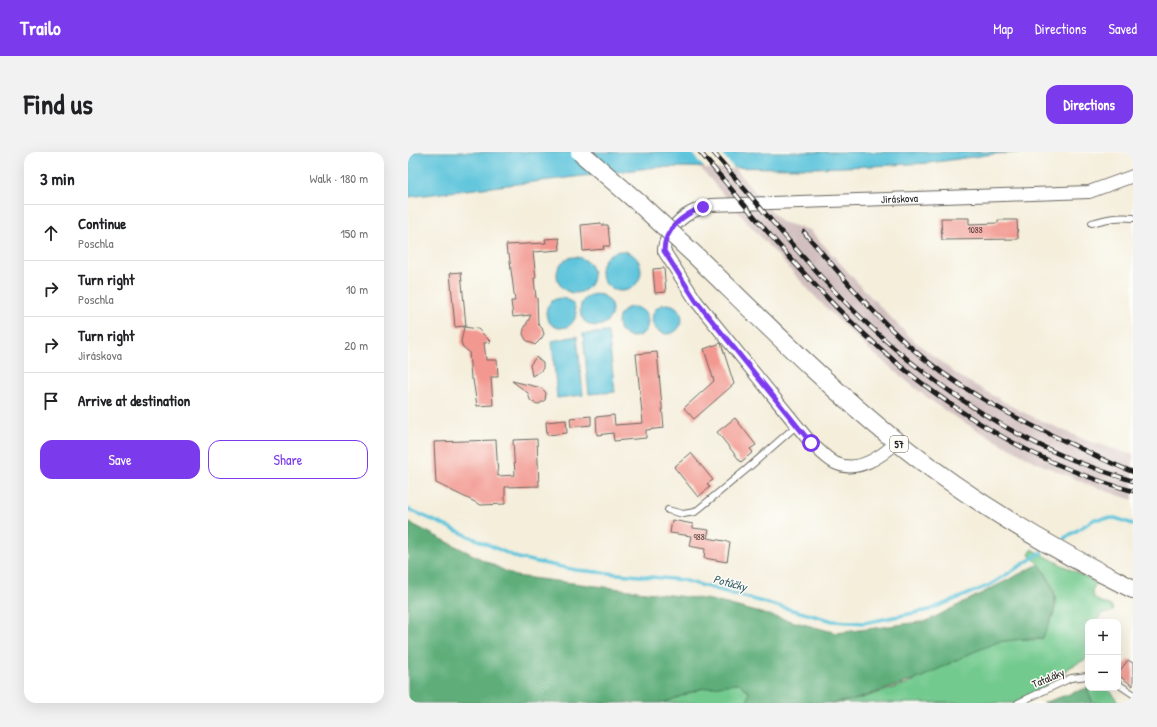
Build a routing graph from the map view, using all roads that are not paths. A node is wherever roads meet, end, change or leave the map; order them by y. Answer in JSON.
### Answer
{"nodes":[{"id":1,"x":580,"y":152,"type":"edge"},
{"id":2,"x":1133,"y":176,"type":"edge"},
{"id":3,"x":1133,"y":218,"type":"edge"},
{"id":4,"x":1092,"y":223,"type":"dead end"},
{"id":5,"x":796,"y":426,"type":"junction"},
{"id":6,"x":897,"y":442,"type":"junction"},
{"id":7,"x":668,"y":510,"type":"dead end"},
{"id":8,"x":1133,"y":589,"type":"edge"},
{"id":9,"x":1085,"y":676,"type":"edge"},
{"id":10,"x":1121,"y":686,"type":"edge"},
{"id":11,"x":1133,"y":694,"type":"edge"},
{"id":12,"x":1018,"y":703,"type":"edge"}],
"edges":[{"from":1,"to":6,"type":"main road","number":"57","bridge":true},
{"from":2,"to":5,"type":"street","name":"Jiráskova"},
{"from":3,"to":4,"type":"lane"},
{"from":5,"to":6,"type":"street"},
{"from":5,"to":7,"type":"lane"},
{"from":6,"to":8,"type":"main road","number":"57"},
{"from":9,"to":12,"type":"lane","name":"Tataláky"},
{"from":10,"to":11,"type":"lane"}]}
